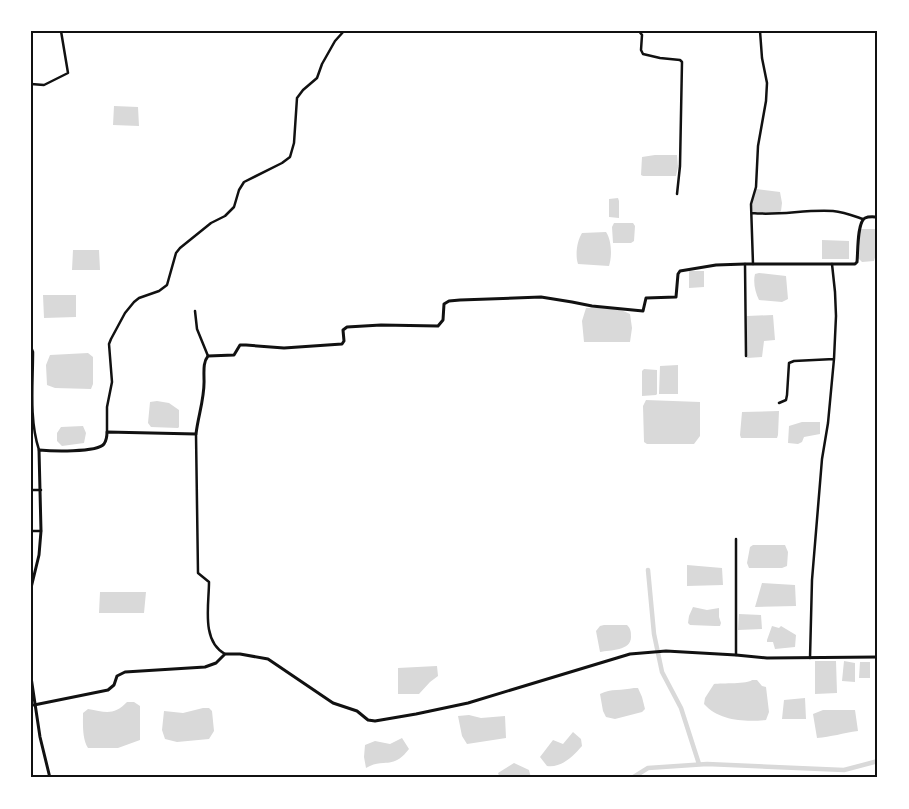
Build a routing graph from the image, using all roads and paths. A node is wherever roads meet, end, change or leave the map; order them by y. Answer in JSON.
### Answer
{"nodes":[{"id":1,"x":61,"y":31,"type":"edge"},
{"id":2,"x":344,"y":31,"type":"edge"},
{"id":3,"x":639,"y":31,"type":"edge"},
{"id":4,"x":760,"y":31,"type":"edge"},
{"id":5,"x":31,"y":84,"type":"edge"},
{"id":6,"x":677,"y":194,"type":"dead end"},
{"id":7,"x":752,"y":213,"type":"junction"},
{"id":8,"x":878,"y":217,"type":"edge"},
{"id":9,"x":863,"y":219,"type":"junction"},
{"id":10,"x":745,"y":264,"type":"junction"},
{"id":11,"x":753,"y":264,"type":"junction"},
{"id":12,"x":832,"y":264,"type":"junction"},
{"id":13,"x":195,"y":311,"type":"dead end"},
{"id":14,"x":31,"y":347,"type":"edge"},
{"id":15,"x":208,"y":356,"type":"junction"},
{"id":16,"x":746,"y":356,"type":"dead end"},
{"id":17,"x":834,"y":359,"type":"junction"},
{"id":18,"x":779,"y":403,"type":"dead end"},
{"id":19,"x":107,"y":432,"type":"junction"},
{"id":20,"x":196,"y":434,"type":"junction"},
{"id":21,"x":31,"y":441,"type":"edge"},
{"id":22,"x":36,"y":441,"type":"junction"},
{"id":23,"x":39,"y":450,"type":"junction"},
{"id":24,"x":31,"y":490,"type":"edge"},
{"id":25,"x":41,"y":490,"type":"junction"},
{"id":26,"x":31,"y":531,"type":"edge"},
{"id":27,"x":41,"y":531,"type":"junction"},
{"id":28,"x":736,"y":539,"type":"dead end"},
{"id":29,"x":31,"y":588,"type":"edge"},
{"id":30,"x":225,"y":654,"type":"junction"},
{"id":31,"x":736,"y":655,"type":"junction"},
{"id":32,"x":878,"y":657,"type":"edge"},
{"id":33,"x":810,"y":658,"type":"junction"},
{"id":34,"x":31,"y":677,"type":"edge"},
{"id":35,"x":34,"y":705,"type":"junction"},
{"id":36,"x":50,"y":778,"type":"edge"}],
"edges":[{"from":1,"to":5,"type":"street"},
{"from":2,"to":19,"type":"street"},
{"from":3,"to":6,"type":"street"},
{"from":4,"to":7,"type":"street"},
{"from":7,"to":9,"type":"street"},
{"from":7,"to":11,"type":"street"},
{"from":8,"to":9,"type":"main road"},
{"from":9,"to":12,"type":"main road"},
{"from":10,"to":11,"type":"main road"},
{"from":10,"to":15,"type":"main road"},
{"from":10,"to":16,"type":"street"},
{"from":11,"to":12,"type":"main road"},
{"from":12,"to":17,"type":"street"},
{"from":13,"to":15,"type":"street"},
{"from":14,"to":22,"type":"street"},
{"from":15,"to":20,"type":"main road"},
{"from":17,"to":18,"type":"street"},
{"from":17,"to":33,"type":"street"},
{"from":19,"to":20,"type":"main road"},
{"from":19,"to":23,"type":"main road"},
{"from":20,"to":30,"type":"street"},
{"from":21,"to":22,"type":"street"},
{"from":22,"to":23,"type":"street"},
{"from":23,"to":25,"type":"main road"},
{"from":24,"to":25,"type":"street"},
{"from":25,"to":27,"type":"main road"},
{"from":26,"to":27,"type":"street"},
{"from":27,"to":29,"type":"main road"},
{"from":28,"to":31,"type":"street"},
{"from":30,"to":31,"type":"main road"},
{"from":30,"to":35,"type":"main road"},
{"from":31,"to":33,"type":"main road"},
{"from":32,"to":33,"type":"main road"},
{"from":34,"to":35,"type":"main road"},
{"from":35,"to":36,"type":"main road"}]}
